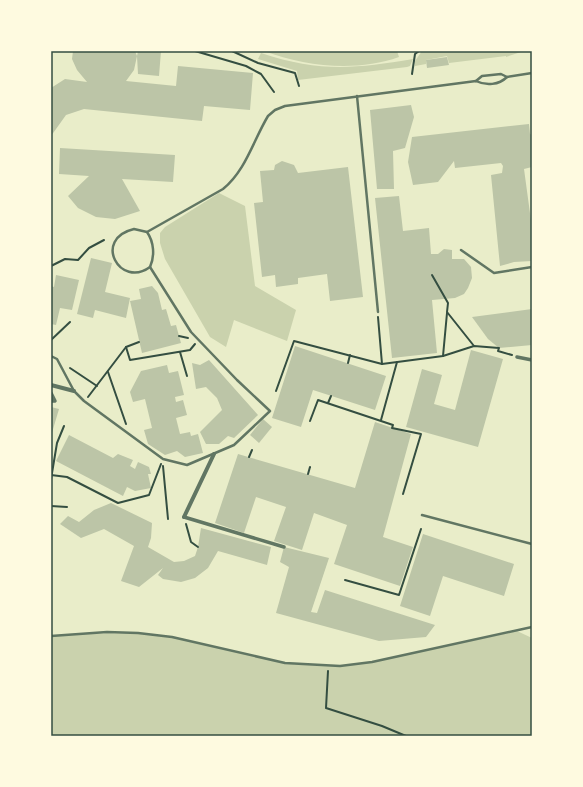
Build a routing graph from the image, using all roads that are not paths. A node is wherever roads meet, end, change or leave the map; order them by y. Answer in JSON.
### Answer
{"nodes":[{"id":1,"x":532,"y":73,"type":"edge"},
{"id":2,"x":507,"y":77,"type":"junction"},
{"id":3,"x":476,"y":81,"type":"junction"},
{"id":4,"x":357,"y":96,"type":"junction"},
{"id":5,"x":147,"y":232,"type":"junction"},
{"id":6,"x":461,"y":250,"type":"dead end"},
{"id":7,"x":150,"y":267,"type":"junction"},
{"id":8,"x":532,"y":267,"type":"edge"},
{"id":9,"x":378,"y":312,"type":"road end"},
{"id":10,"x":51,"y":356,"type":"edge"},
{"id":11,"x":517,"y":357,"type":"road end"},
{"id":12,"x":532,"y":360,"type":"edge"},
{"id":13,"x":51,"y":384,"type":"edge"},
{"id":14,"x":74,"y":391,"type":"junction"},
{"id":15,"x":51,"y":393,"type":"edge"},
{"id":16,"x":51,"y":401,"type":"edge"},
{"id":17,"x":214,"y":454,"type":"junction"},
{"id":18,"x":422,"y":515,"type":"dead end"},
{"id":19,"x":184,"y":517,"type":"joint"},
{"id":20,"x":532,"y":544,"type":"edge"},
{"id":21,"x":284,"y":547,"type":"dead end"},
{"id":22,"x":532,"y":627,"type":"edge"},
{"id":23,"x":51,"y":636,"type":"edge"}],
"edges":[{"from":1,"to":2,"type":"lane"},
{"from":2,"to":3,"type":"lane"},
{"from":2,"to":3,"type":"lane"},
{"from":3,"to":4,"type":"lane"},
{"from":4,"to":5,"type":"lane"},
{"from":4,"to":9,"type":"lane"},
{"from":5,"to":7,"type":"lane"},
{"from":5,"to":7,"type":"lane"},
{"from":6,"to":8,"type":"lane"},
{"from":7,"to":17,"type":"lane"},
{"from":10,"to":14,"type":"lane"},
{"from":11,"to":12,"type":"street"},
{"from":13,"to":14,"type":"street"},
{"from":14,"to":17,"type":"lane"},
{"from":15,"to":16,"type":"street"},
{"from":17,"to":19,"type":"street"},
{"from":18,"to":20,"type":"lane"},
{"from":19,"to":21,"type":"street"},
{"from":22,"to":23,"type":"lane"}]}
